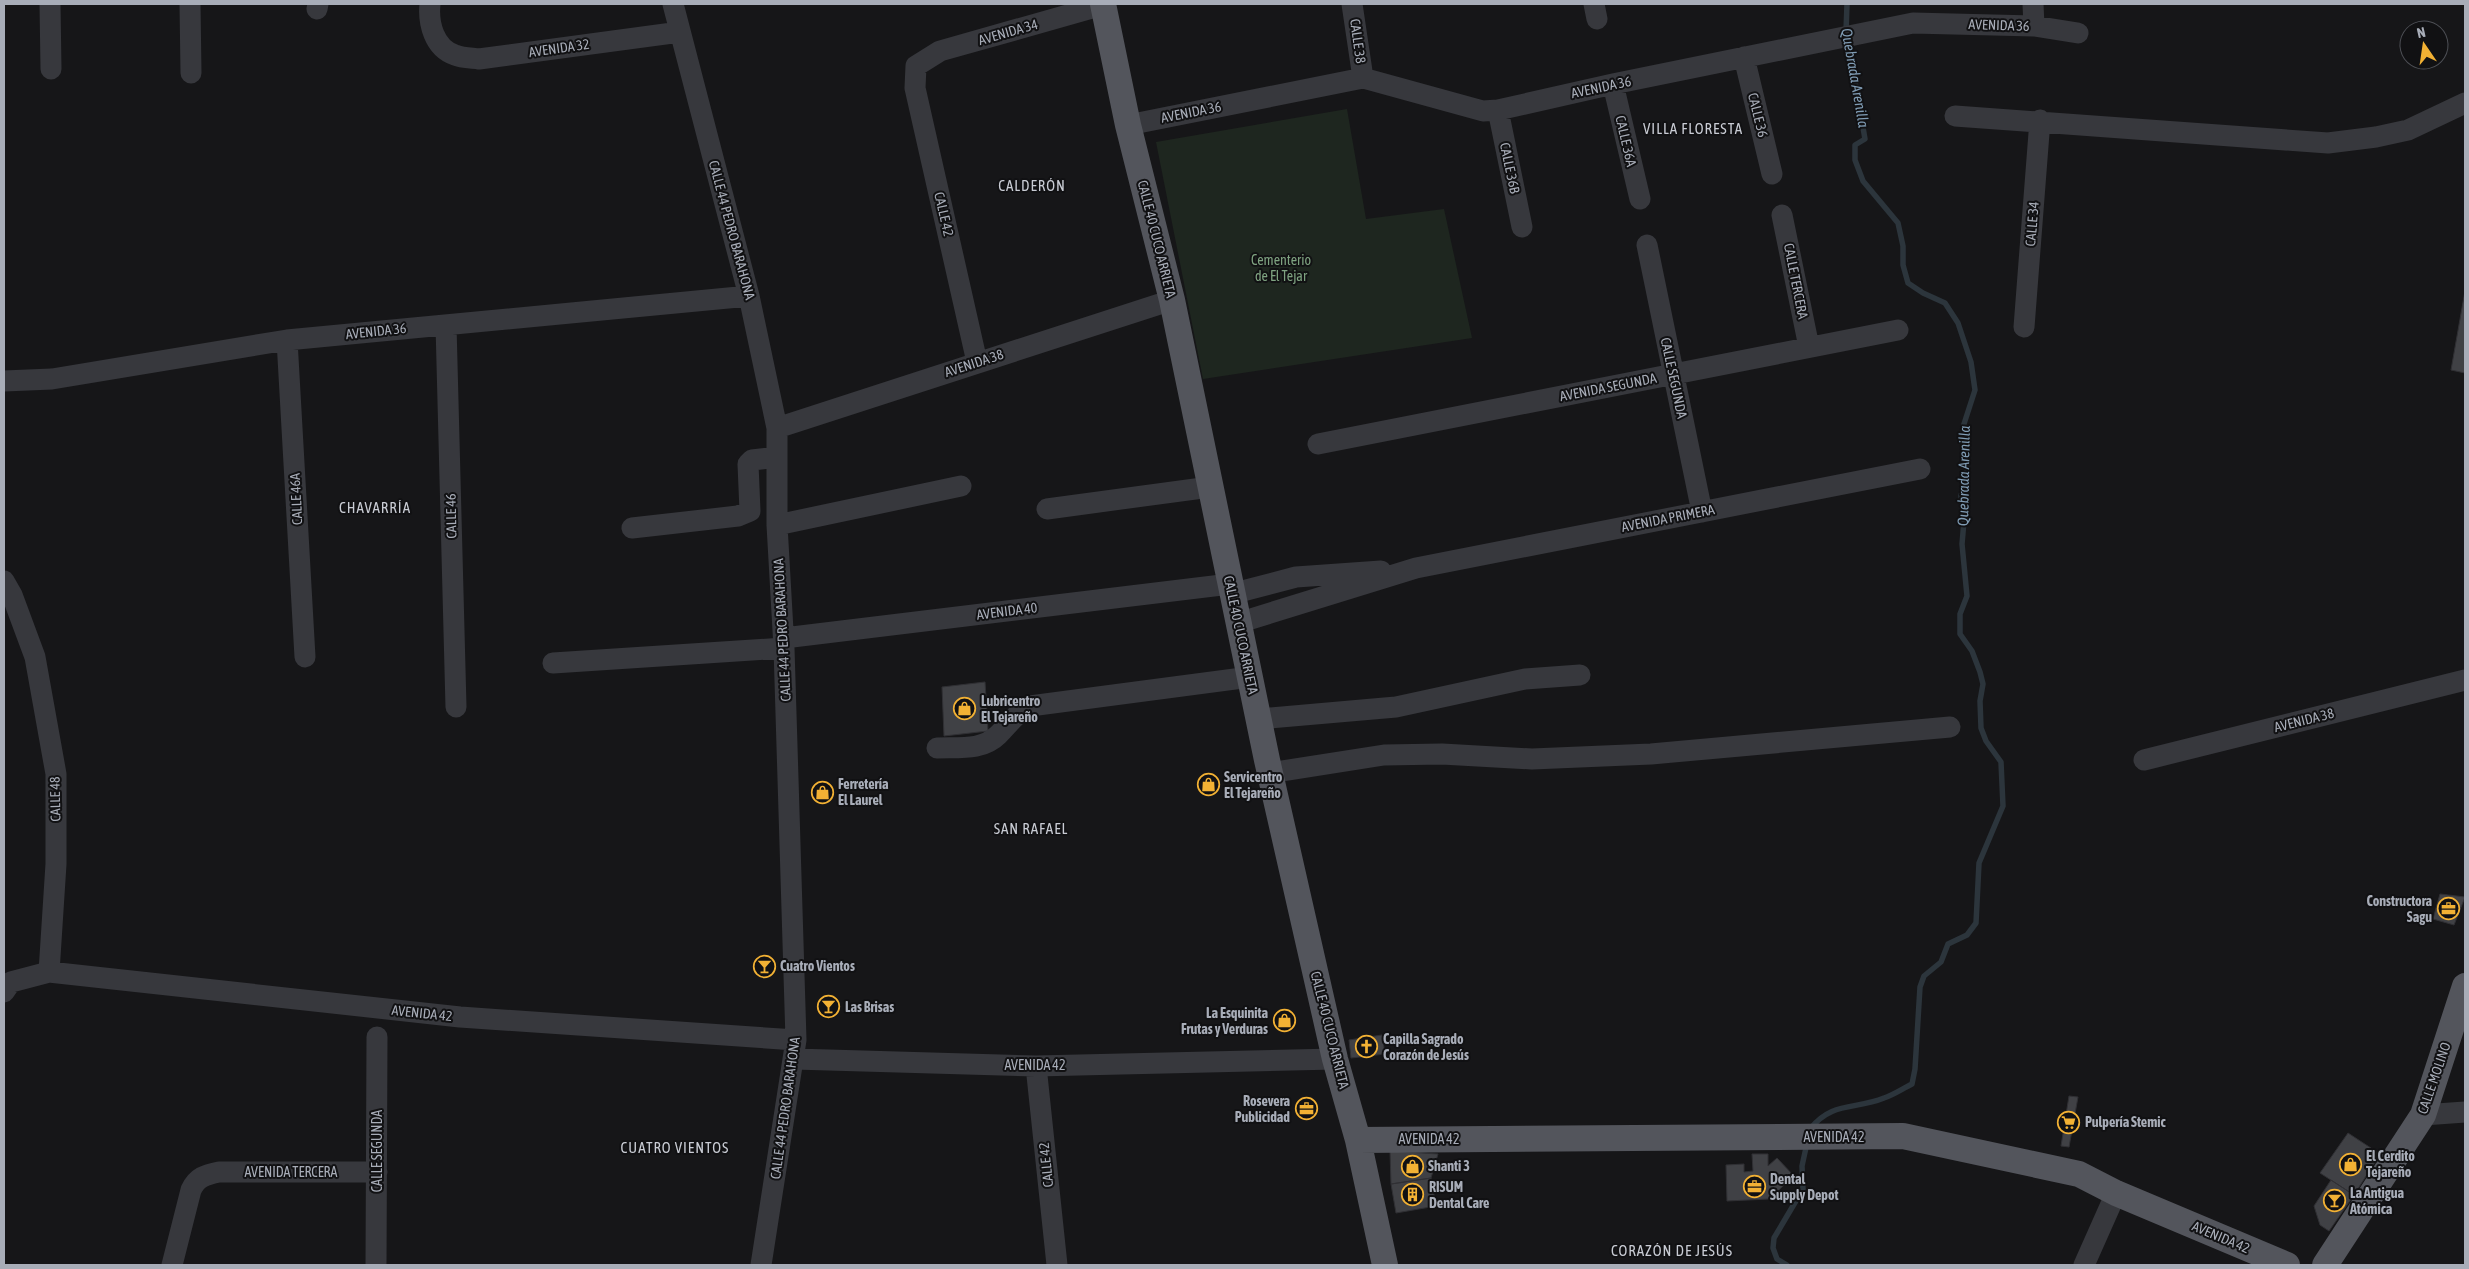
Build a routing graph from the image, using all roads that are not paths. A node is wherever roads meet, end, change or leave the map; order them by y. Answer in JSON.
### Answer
{"nodes":[{"id":1,"x":50,"y":4,"type":"edge"},
{"id":2,"x":190,"y":4,"type":"edge"},
{"id":3,"x":430,"y":4,"type":"edge"},
{"id":4,"x":673,"y":4,"type":"edge"},
{"id":5,"x":1352,"y":4,"type":"edge"},
{"id":6,"x":2033,"y":4,"type":"edge"},
{"id":7,"x":1103,"y":5,"type":"edge"},
{"id":8,"x":2034,"y":26,"type":"junction"},
{"id":9,"x":680,"y":32,"type":"junction"},
{"id":10,"x":2078,"y":33,"type":"dead end"},
{"id":11,"x":1744,"y":57,"type":"junction"},
{"id":12,"x":916,"y":66,"type":"joint"},
{"id":13,"x":51,"y":69,"type":"dead end"},
{"id":14,"x":191,"y":73,"type":"dead end"},
{"id":15,"x":1363,"y":78,"type":"junction"},
{"id":16,"x":1613,"y":84,"type":"junction"},
{"id":17,"x":2465,"y":103,"type":"edge"},
{"id":18,"x":1498,"y":110,"type":"junction"},
{"id":19,"x":1955,"y":116,"type":"dead end"},
{"id":20,"x":2040,"y":120,"type":"junction"},
{"id":21,"x":1128,"y":125,"type":"junction"},
{"id":22,"x":1772,"y":174,"type":"dead end"},
{"id":23,"x":1640,"y":199,"type":"dead end"},
{"id":24,"x":1782,"y":215,"type":"dead end"},
{"id":25,"x":1522,"y":226,"type":"dead end"},
{"id":26,"x":1647,"y":245,"type":"dead end"},
{"id":27,"x":749,"y":296,"type":"junction"},
{"id":28,"x":1172,"y":300,"type":"junction"},
{"id":29,"x":446,"y":324,"type":"junction"},
{"id":30,"x":2024,"y":327,"type":"dead end"},
{"id":31,"x":1898,"y":330,"type":"dead end"},
{"id":32,"x":287,"y":340,"type":"junction"},
{"id":33,"x":1809,"y":347,"type":"junction"},
{"id":34,"x":976,"y":362,"type":"junction"},
{"id":35,"x":1674,"y":374,"type":"junction"},
{"id":36,"x":4,"y":380,"type":"edge"},
{"id":37,"x":777,"y":428,"type":"junction"},
{"id":38,"x":1318,"y":444,"type":"dead end"},
{"id":39,"x":777,"y":457,"type":"junction"},
{"id":40,"x":1920,"y":469,"type":"dead end"},
{"id":41,"x":961,"y":486,"type":"dead end"},
{"id":42,"x":1210,"y":487,"type":"junction"},
{"id":43,"x":1047,"y":509,"type":"dead end"},
{"id":44,"x":1702,"y":512,"type":"junction"},
{"id":45,"x":777,"y":525,"type":"junction"},
{"id":46,"x":632,"y":528,"type":"dead end"},
{"id":47,"x":1416,"y":568,"type":"junction"},
{"id":48,"x":4,"y":581,"type":"edge"},
{"id":49,"x":1230,"y":589,"type":"junction"},
{"id":50,"x":1238,"y":623,"type":"junction"},
{"id":51,"x":784,"y":643,"type":"junction"},
{"id":52,"x":305,"y":657,"type":"dead end"},
{"id":53,"x":553,"y":663,"type":"dead end"},
{"id":54,"x":1580,"y":675,"type":"dead end"},
{"id":55,"x":1250,"y":677,"type":"junction"},
{"id":56,"x":2465,"y":680,"type":"edge"},
{"id":57,"x":456,"y":707,"type":"dead end"},
{"id":58,"x":1259,"y":719,"type":"junction"},
{"id":59,"x":1950,"y":728,"type":"dead end"},
{"id":60,"x":937,"y":748,"type":"dead end"},
{"id":61,"x":2144,"y":760,"type":"dead end"},
{"id":62,"x":1270,"y":773,"type":"junction"},
{"id":63,"x":49,"y":972,"type":"junction"},
{"id":64,"x":2465,"y":986,"type":"edge"},
{"id":65,"x":4,"y":992,"type":"edge"},
{"id":66,"x":377,"y":1037,"type":"dead end"},
{"id":67,"x":795,"y":1050,"type":"junction"},
{"id":68,"x":1335,"y":1059,"type":"junction"},
{"id":69,"x":1036,"y":1066,"type":"junction"},
{"id":70,"x":2465,"y":1112,"type":"edge"},
{"id":71,"x":2422,"y":1115,"type":"junction"},
{"id":72,"x":1358,"y":1140,"type":"junction"},
{"id":73,"x":377,"y":1172,"type":"junction"},
{"id":74,"x":2116,"y":1192,"type":"junction"},
{"id":75,"x":172,"y":1265,"type":"edge"},
{"id":76,"x":376,"y":1265,"type":"edge"},
{"id":77,"x":761,"y":1265,"type":"edge"},
{"id":78,"x":1057,"y":1265,"type":"edge"},
{"id":79,"x":1385,"y":1265,"type":"edge"},
{"id":80,"x":2084,"y":1265,"type":"edge"},
{"id":81,"x":2287,"y":1265,"type":"edge"},
{"id":82,"x":2324,"y":1265,"type":"edge"}],
"edges":[{"from":1,"to":13,"type":"street"},
{"from":2,"to":14,"type":"street"},
{"from":3,"to":9,"type":"street","name":"AVENIDA 32"},
{"from":4,"to":9,"type":"street","name":"CALLE 44 PEDRO BARAHONA"},
{"from":5,"to":15,"type":"street","name":"CALLE 38"},
{"from":6,"to":8,"type":"street"},
{"from":7,"to":12,"type":"street","name":"AVENIDA 34"},
{"from":7,"to":21,"type":"main road","name":"CALLE 40 CUCO ARRIETA"},
{"from":8,"to":10,"type":"street","name":"AVENIDA 36"},
{"from":8,"to":11,"type":"street","name":"AVENIDA 36"},
{"from":9,"to":27,"type":"street","name":"CALLE 44 PEDRO BARAHONA"},
{"from":11,"to":16,"type":"street","name":"AVENIDA 36"},
{"from":11,"to":22,"type":"street","name":"CALLE 36"},
{"from":12,"to":34,"type":"street","name":"CALLE 42"},
{"from":15,"to":18,"type":"street","name":"AVENIDA 36"},
{"from":15,"to":21,"type":"street","name":"AVENIDA 36"},
{"from":16,"to":18,"type":"street","name":"AVENIDA 36"},
{"from":16,"to":23,"type":"street","name":"CALLE 36A"},
{"from":17,"to":20,"type":"street"},
{"from":18,"to":25,"type":"street","name":"CALLE 36B"},
{"from":19,"to":20,"type":"street"},
{"from":20,"to":30,"type":"street","name":"CALLE 34"},
{"from":21,"to":28,"type":"main road","name":"CALLE 40 CUCO ARRIETA"},
{"from":24,"to":33,"type":"street","name":"CALLE TERCERA"},
{"from":26,"to":35,"type":"street","name":"CALLE SEGUNDA"},
{"from":27,"to":29,"type":"street","name":"AVENIDA 36"},
{"from":27,"to":37,"type":"street","name":"CALLE 44 PEDRO BARAHONA"},
{"from":28,"to":34,"type":"street","name":"AVENIDA 38"},
{"from":28,"to":42,"type":"main road","name":"CALLE 40 CUCO ARRIETA"},
{"from":29,"to":32,"type":"street","name":"AVENIDA 36"},
{"from":29,"to":57,"type":"street","name":"CALLE 46"},
{"from":31,"to":33,"type":"street","name":"AVENIDA SEGUNDA"},
{"from":32,"to":36,"type":"street","name":"AVENIDA 36"},
{"from":32,"to":52,"type":"street","name":"CALLE 46A"},
{"from":33,"to":35,"type":"street","name":"AVENIDA SEGUNDA"},
{"from":34,"to":37,"type":"street","name":"AVENIDA 38"},
{"from":35,"to":38,"type":"street","name":"AVENIDA SEGUNDA"},
{"from":35,"to":44,"type":"street","name":"CALLE SEGUNDA"},
{"from":37,"to":39,"type":"street","name":"CALLE 44 PEDRO BARAHONA"},
{"from":39,"to":45,"type":"street","name":"CALLE 44 PEDRO BARAHONA"},
{"from":39,"to":46,"type":"street"},
{"from":40,"to":44,"type":"street","name":"AVENIDA PRIMERA"},
{"from":41,"to":45,"type":"street"},
{"from":42,"to":43,"type":"street"},
{"from":42,"to":49,"type":"main road","name":"CALLE 40 CUCO ARRIETA"},
{"from":44,"to":47,"type":"street","name":"AVENIDA PRIMERA"},
{"from":45,"to":51,"type":"street","name":"CALLE 44 PEDRO BARAHONA"},
{"from":47,"to":49,"type":"street","name":"AVENIDA PRIMERA"},
{"from":47,"to":50,"type":"street","name":"AVENIDA PRIMERA"},
{"from":48,"to":63,"type":"street","name":"CALLE 48"},
{"from":49,"to":50,"type":"main road","name":"CALLE 40 CUCO ARRIETA"},
{"from":49,"to":51,"type":"street","name":"AVENIDA 40"},
{"from":50,"to":55,"type":"main road","name":"CALLE 40 CUCO ARRIETA"},
{"from":51,"to":53,"type":"street","name":"AVENIDA 40"},
{"from":51,"to":67,"type":"street","name":"CALLE 44 PEDRO BARAHONA"},
{"from":54,"to":58,"type":"street"},
{"from":55,"to":58,"type":"main road","name":"CALLE 40 CUCO ARRIETA"},
{"from":55,"to":60,"type":"street"},
{"from":56,"to":61,"type":"street","name":"AVENIDA 38"},
{"from":58,"to":62,"type":"main road","name":"CALLE 40 CUCO ARRIETA"},
{"from":59,"to":62,"type":"street"},
{"from":62,"to":68,"type":"main road","name":"CALLE 40 CUCO ARRIETA"},
{"from":63,"to":65,"type":"street"},
{"from":63,"to":67,"type":"street","name":"AVENIDA 42"},
{"from":64,"to":71,"type":"main road","name":"CALLE MOLINO"},
{"from":66,"to":73,"type":"street","name":"CALLE SEGUNDA"},
{"from":67,"to":69,"type":"street","name":"AVENIDA 42"},
{"from":67,"to":77,"type":"street","name":"CALLE 44 PEDRO BARAHONA"},
{"from":68,"to":69,"type":"street","name":"AVENIDA 42"},
{"from":68,"to":72,"type":"main road","name":"CALLE 40 CUCO ARRIETA"},
{"from":69,"to":78,"type":"street","name":"CALLE 42"},
{"from":70,"to":71,"type":"street"},
{"from":71,"to":82,"type":"main road","name":"CALLE MOLINO"},
{"from":72,"to":74,"type":"main road","name":"AVENIDA 42"},
{"from":72,"to":79,"type":"main road","name":"CALLE 40 CUCO ARRIETA"},
{"from":73,"to":75,"type":"street","name":"AVENIDA TERCERA"},
{"from":73,"to":76,"type":"street","name":"CALLE SEGUNDA"},
{"from":74,"to":80,"type":"street"},
{"from":74,"to":81,"type":"main road","name":"AVENIDA 42"}]}
